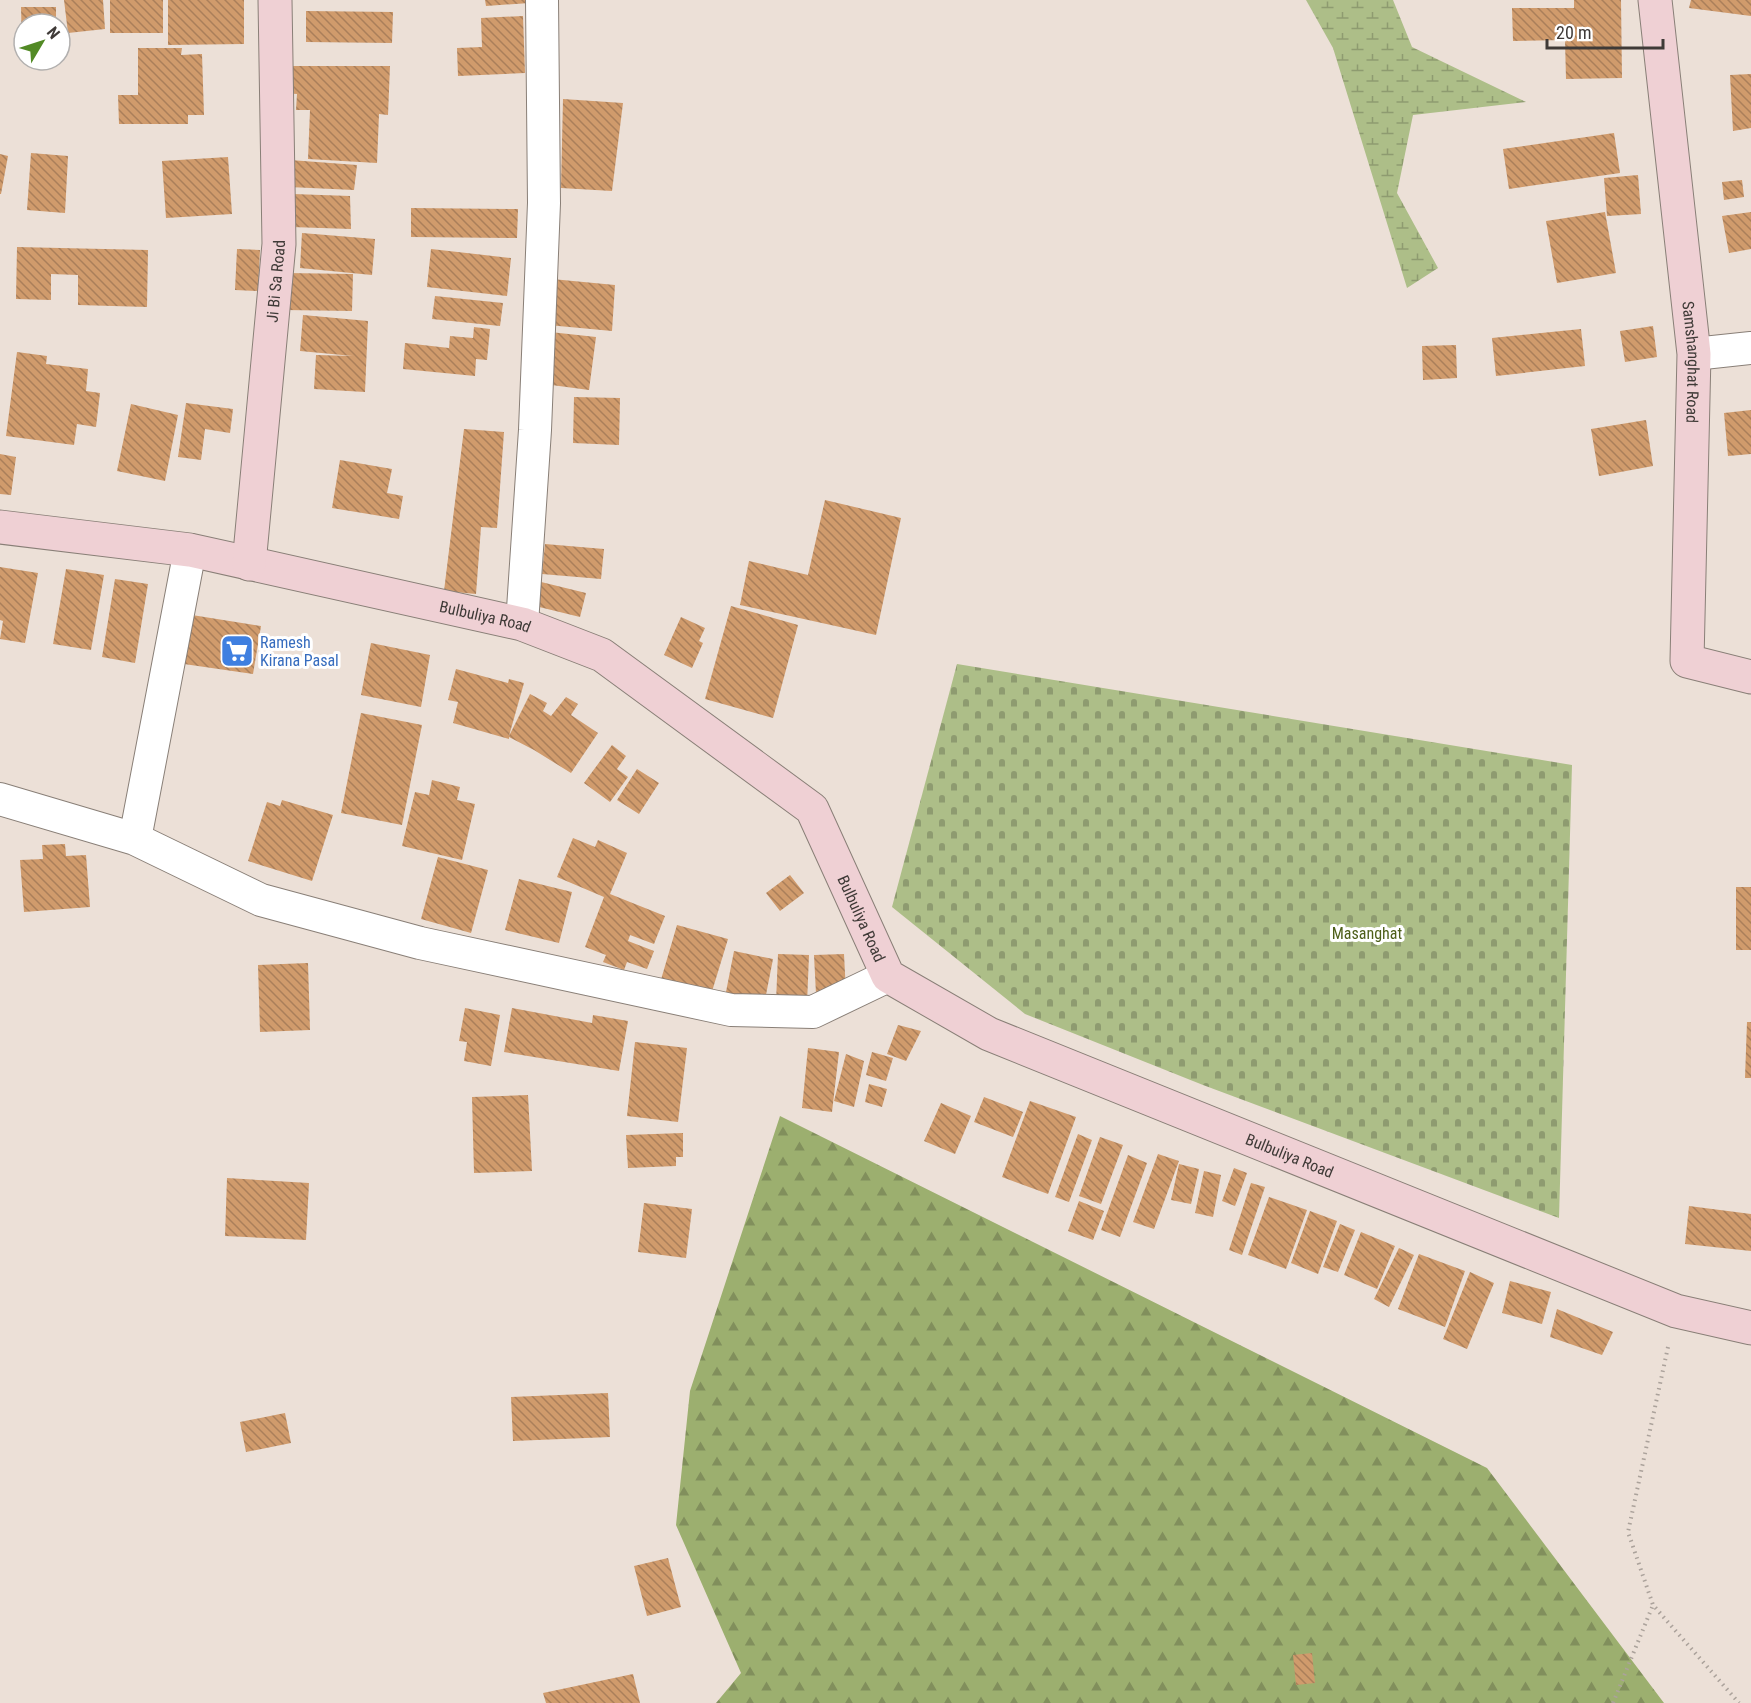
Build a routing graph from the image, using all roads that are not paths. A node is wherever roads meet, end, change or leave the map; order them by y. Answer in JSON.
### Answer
{"nodes":[{"id":1,"x":275,"y":0,"type":"edge"},
{"id":2,"x":542,"y":0,"type":"edge"},
{"id":3,"x":1655,"y":0,"type":"edge"},
{"id":4,"x":1751,"y":348,"type":"edge"},
{"id":5,"x":1694,"y":354,"type":"junction"},
{"id":6,"x":0,"y":526,"type":"edge"},
{"id":7,"x":190,"y":550,"type":"junction"},
{"id":8,"x":249,"y":564,"type":"junction"},
{"id":9,"x":522,"y":624,"type":"junction"},
{"id":10,"x":1751,"y":677,"type":"edge"},
{"id":11,"x":0,"y":799,"type":"edge"},
{"id":12,"x":135,"y":839,"type":"junction"},
{"id":13,"x":888,"y":976,"type":"junction"},
{"id":14,"x":1751,"y":1328,"type":"edge"}],
"edges":[{"from":1,"to":8,"type":"main road","name":"Ji Bi Sa Road"},
{"from":2,"to":9,"type":"street"},
{"from":3,"to":5,"type":"main road","name":"Samshanghat Road"},
{"from":4,"to":5,"type":"street"},
{"from":5,"to":10,"type":"main road","name":"Samshanghat Road"},
{"from":6,"to":7,"type":"main road","name":"Bulbuliya Road"},
{"from":7,"to":8,"type":"main road","name":"Bulbuliya Road"},
{"from":7,"to":12,"type":"street"},
{"from":8,"to":9,"type":"main road","name":"Bulbuliya Road"},
{"from":9,"to":13,"type":"main road","name":"Bulbuliya Road"},
{"from":11,"to":12,"type":"street"},
{"from":12,"to":13,"type":"street"},
{"from":13,"to":14,"type":"main road","name":"Bulbuliya Road"}]}
